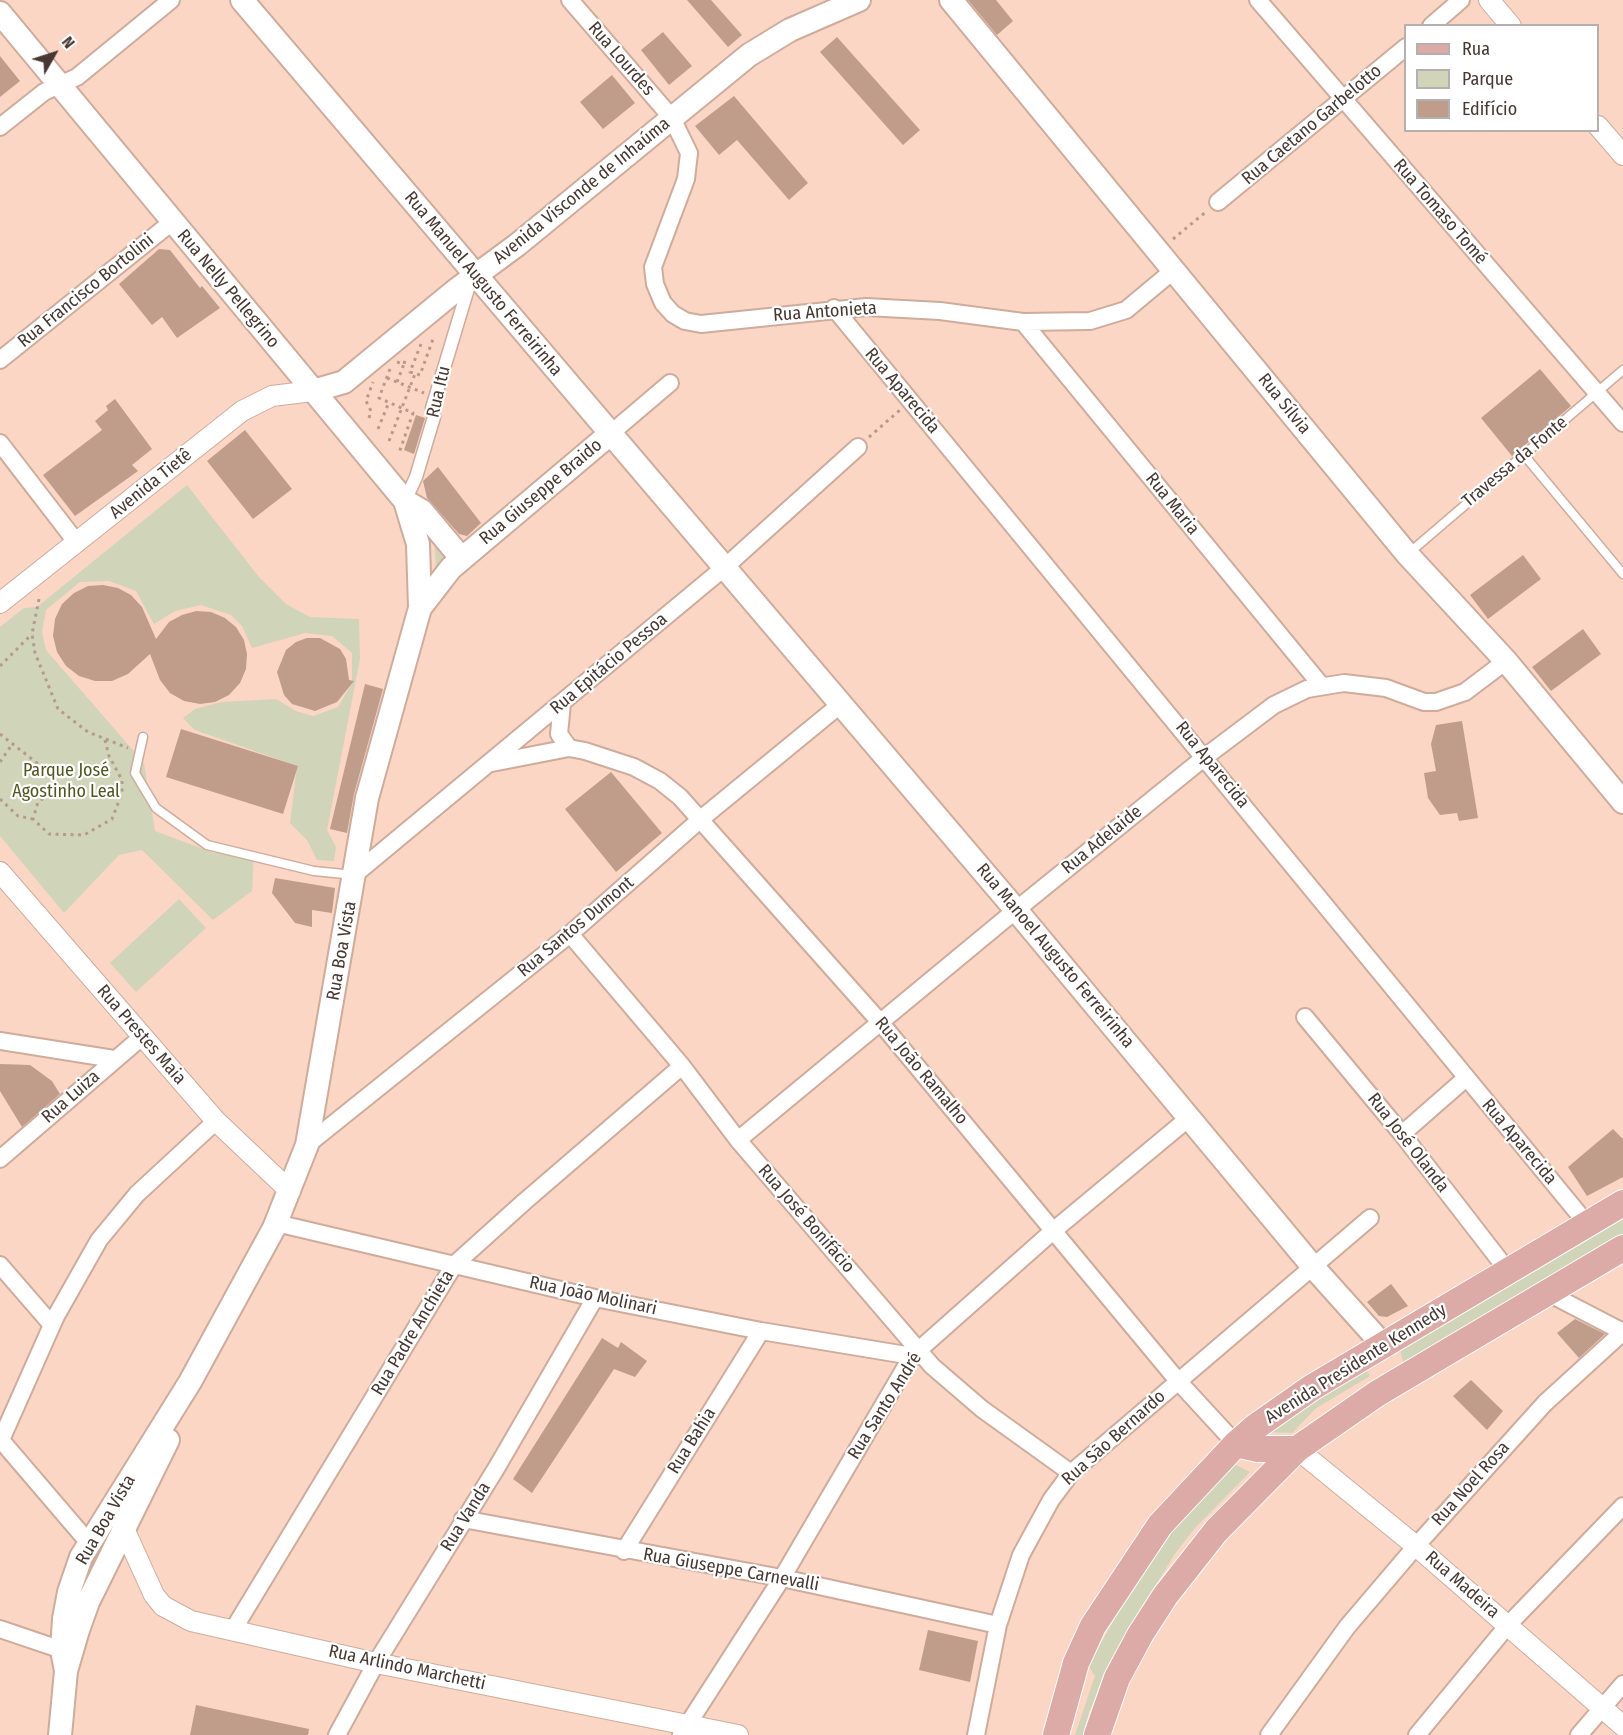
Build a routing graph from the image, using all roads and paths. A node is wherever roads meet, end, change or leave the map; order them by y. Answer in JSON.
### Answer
{"nodes":[{"id":1,"x":171,"y":0,"type":"edge"},
{"id":2,"x":242,"y":0,"type":"edge"},
{"id":3,"x":570,"y":0,"type":"edge"},
{"id":4,"x":859,"y":0,"type":"edge"},
{"id":5,"x":951,"y":0,"type":"edge"},
{"id":6,"x":1258,"y":0,"type":"edge"},
{"id":7,"x":1461,"y":0,"type":"edge"},
{"id":8,"x":1489,"y":0,"type":"edge"},
{"id":9,"x":0,"y":13,"type":"edge"},
{"id":10,"x":1433,"y":24,"type":"edge"},
{"id":11,"x":1509,"y":24,"type":"edge"},
{"id":12,"x":1404,"y":49,"type":"edge"},
{"id":13,"x":59,"y":85,"type":"junction"},
{"id":14,"x":1343,"y":100,"type":"junction"},
{"id":15,"x":672,"y":118,"type":"junction"},
{"id":16,"x":1599,"y":127,"type":"edge"},
{"id":17,"x":0,"y":128,"type":"edge"},
{"id":18,"x":1623,"y":155,"type":"edge"},
{"id":19,"x":1218,"y":202,"type":"joint"},
{"id":20,"x":172,"y":222,"type":"junction"},
{"id":21,"x":1168,"y":244,"type":"dead end"},
{"id":22,"x":1174,"y":270,"type":"junction"},
{"id":23,"x":474,"y":279,"type":"junction"},
{"id":24,"x":834,"y":308,"type":"junction"},
{"id":25,"x":1023,"y":322,"type":"junction"},
{"id":26,"x":423,"y":336,"type":"dead end"},
{"id":27,"x":433,"y":339,"type":"dead end"},
{"id":28,"x":409,"y":349,"type":"dead end"},
{"id":29,"x":0,"y":360,"type":"edge"},
{"id":30,"x":404,"y":364,"type":"junction"},
{"id":31,"x":1623,"y":370,"type":"edge"},
{"id":32,"x":415,"y":374,"type":"junction"},
{"id":33,"x":387,"y":378,"type":"junction"},
{"id":34,"x":397,"y":382,"type":"junction"},
{"id":35,"x":670,"y":383,"type":"dead end"},
{"id":36,"x":410,"y":388,"type":"junction"},
{"id":37,"x":313,"y":391,"type":"junction"},
{"id":38,"x":1597,"y":393,"type":"junction"},
{"id":39,"x":368,"y":397,"type":"dead end"},
{"id":40,"x":389,"y":402,"type":"junction"},
{"id":41,"x":903,"y":406,"type":"dead end"},
{"id":42,"x":402,"y":408,"type":"junction"},
{"id":43,"x":369,"y":418,"type":"dead end"},
{"id":44,"x":1623,"y":423,"type":"edge"},
{"id":45,"x":378,"y":429,"type":"dead end"},
{"id":46,"x":610,"y":434,"type":"junction"},
{"id":47,"x":389,"y":441,"type":"dead end"},
{"id":48,"x":0,"y":443,"type":"edge"},
{"id":49,"x":858,"y":447,"type":"joint"},
{"id":50,"x":399,"y":453,"type":"dead end"},
{"id":51,"x":1524,"y":455,"type":"junction"},
{"id":52,"x":405,"y":501,"type":"junction"},
{"id":53,"x":77,"y":543,"type":"junction"},
{"id":54,"x":1407,"y":554,"type":"junction"},
{"id":55,"x":462,"y":559,"type":"junction"},
{"id":56,"x":724,"y":567,"type":"junction"},
{"id":57,"x":1623,"y":574,"type":"edge"},
{"id":58,"x":39,"y":599,"type":"dead end"},
{"id":59,"x":0,"y":603,"type":"edge"},
{"id":60,"x":420,"y":608,"type":"junction"},
{"id":61,"x":32,"y":634,"type":"junction"},
{"id":62,"x":1506,"y":661,"type":"junction"},
{"id":63,"x":0,"y":666,"type":"edge"},
{"id":64,"x":1321,"y":686,"type":"junction"},
{"id":65,"x":562,"y":703,"type":"junction"},
{"id":66,"x":841,"y":704,"type":"junction"},
{"id":67,"x":0,"y":734,"type":"edge"},
{"id":68,"x":143,"y":737,"type":"dead end"},
{"id":69,"x":105,"y":740,"type":"junction"},
{"id":70,"x":11,"y":745,"type":"junction"},
{"id":71,"x":569,"y":748,"type":"junction"},
{"id":72,"x":140,"y":751,"type":"junction"},
{"id":73,"x":1205,"y":756,"type":"junction"},
{"id":74,"x":0,"y":762,"type":"edge"},
{"id":75,"x":492,"y":763,"type":"junction"},
{"id":76,"x":0,"y":799,"type":"edge"},
{"id":77,"x":1623,"y":802,"type":"edge"},
{"id":78,"x":702,"y":818,"type":"junction"},
{"id":79,"x":33,"y":819,"type":"junction"},
{"id":80,"x":0,"y":872,"type":"edge"},
{"id":81,"x":354,"y":876,"type":"junction"},
{"id":82,"x":1016,"y":910,"type":"junction"},
{"id":83,"x":570,"y":934,"type":"junction"},
{"id":84,"x":1305,"y":1017,"type":"dead end"},
{"id":85,"x":880,"y":1022,"type":"junction"},
{"id":86,"x":143,"y":1036,"type":"junction"},
{"id":87,"x":0,"y":1041,"type":"edge"},
{"id":88,"x":114,"y":1059,"type":"junction"},
{"id":89,"x":682,"y":1066,"type":"junction"},
{"id":90,"x":1466,"y":1078,"type":"junction"},
{"id":91,"x":1190,"y":1117,"type":"junction"},
{"id":92,"x":216,"y":1121,"type":"junction"},
{"id":93,"x":1402,"y":1134,"type":"junction"},
{"id":94,"x":738,"y":1140,"type":"junction"},
{"id":95,"x":307,"y":1145,"type":"junction"},
{"id":96,"x":0,"y":1159,"type":"edge"},
{"id":97,"x":290,"y":1191,"type":"junction"},
{"id":98,"x":1623,"y":1203,"type":"edge"},
{"id":99,"x":1370,"y":1218,"type":"dead end"},
{"id":100,"x":276,"y":1222,"type":"junction"},
{"id":101,"x":1587,"y":1224,"type":"junction"},
{"id":102,"x":1053,"y":1231,"type":"junction"},
{"id":103,"x":1623,"y":1248,"type":"edge"},
{"id":104,"x":0,"y":1265,"type":"edge"},
{"id":105,"x":454,"y":1265,"type":"junction"},
{"id":106,"x":1314,"y":1268,"type":"junction"},
{"id":107,"x":1508,"y":1271,"type":"junction"},
{"id":108,"x":1548,"y":1293,"type":"junction"},
{"id":109,"x":595,"y":1298,"type":"junction"},
{"id":110,"x":52,"y":1325,"type":"junction"},
{"id":111,"x":761,"y":1331,"type":"junction"},
{"id":112,"x":1623,"y":1332,"type":"edge"},
{"id":113,"x":1384,"y":1346,"type":"junction"},
{"id":114,"x":915,"y":1353,"type":"junction"},
{"id":115,"x":1178,"y":1381,"type":"junction"},
{"id":116,"x":190,"y":1382,"type":"junction"},
{"id":117,"x":1378,"y":1393,"type":"junction"},
{"id":118,"x":0,"y":1440,"type":"edge"},
{"id":119,"x":1236,"y":1444,"type":"junction"},
{"id":120,"x":1298,"y":1449,"type":"junction"},
{"id":121,"x":1071,"y":1473,"type":"junction"},
{"id":122,"x":1623,"y":1506,"type":"edge"},
{"id":123,"x":464,"y":1519,"type":"junction"},
{"id":124,"x":102,"y":1521,"type":"junction"},
{"id":125,"x":125,"y":1531,"type":"junction"},
{"id":126,"x":89,"y":1543,"type":"junction"},
{"id":127,"x":1416,"y":1546,"type":"junction"},
{"id":128,"x":624,"y":1551,"type":"junction"},
{"id":129,"x":782,"y":1578,"type":"junction"},
{"id":130,"x":998,"y":1625,"type":"junction"},
{"id":131,"x":1508,"y":1625,"type":"junction"},
{"id":132,"x":0,"y":1629,"type":"edge"},
{"id":133,"x":233,"y":1630,"type":"junction"},
{"id":134,"x":64,"y":1660,"type":"junction"},
{"id":135,"x":376,"y":1663,"type":"junction"},
{"id":136,"x":1623,"y":1684,"type":"edge"},
{"id":137,"x":1602,"y":1706,"type":"junction"},
{"id":138,"x":1623,"y":1726,"type":"edge"},
{"id":139,"x":685,"y":1730,"type":"edge"},
{"id":140,"x":60,"y":1735,"type":"edge"},
{"id":141,"x":337,"y":1735,"type":"edge"},
{"id":142,"x":738,"y":1735,"type":"edge"},
{"id":143,"x":976,"y":1735,"type":"edge"},
{"id":144,"x":1056,"y":1735,"type":"edge"},
{"id":145,"x":1097,"y":1735,"type":"edge"},
{"id":146,"x":1269,"y":1735,"type":"edge"},
{"id":147,"x":1417,"y":1735,"type":"edge"},
{"id":148,"x":1579,"y":1735,"type":"edge"}],
"edges":[{"from":1,"to":13,"type":"street"},
{"from":2,"to":23,"type":"main road","name":"Rua Manuel Augusto Ferreirinha"},
{"from":3,"to":15,"type":"street","name":"Rua Lourdes"},
{"from":4,"to":15,"type":"main road","name":"Avenida Visconde de Inhaúma"},
{"from":5,"to":22,"type":"main road","name":"Rua Sílvia"},
{"from":6,"to":14,"type":"street","name":"Rua Tomaso Tomé"},
{"from":7,"to":10,"type":"street"},
{"from":8,"to":11,"type":"street"},
{"from":9,"to":13,"type":"main road","name":"Rua Nelly Pellegrino"},
{"from":12,"to":14,"type":"street","name":"Rua Caetano Garbelotto"},
{"from":13,"to":17,"type":"street"},
{"from":13,"to":20,"type":"main road","name":"Rua Nelly Pellegrino"},
{"from":14,"to":19,"type":"street","name":"Rua Caetano Garbelotto"},
{"from":14,"to":38,"type":"street","name":"Rua Tomaso Tomé"},
{"from":15,"to":23,"type":"main road","name":"Avenida Visconde de Inhaúma"},
{"from":15,"to":24,"type":"street","name":"Rua Antonieta"},
{"from":16,"to":18,"type":"street"},
{"from":19,"to":21,"type":"path"},
{"from":20,"to":29,"type":"street","name":"Rua Francisco Bortolini"},
{"from":20,"to":37,"type":"main road","name":"Rua Nelly Pellegrino"},
{"from":22,"to":25,"type":"street","name":"Rua Antonieta"},
{"from":22,"to":54,"type":"main road","name":"Rua Sílvia"},
{"from":23,"to":37,"type":"main road","name":"Avenida Visconde de Inhaúma"},
{"from":23,"to":46,"type":"main road","name":"Rua Manuel Augusto Ferreirinha"},
{"from":23,"to":52,"type":"street","name":"Rua Itu"},
{"from":24,"to":25,"type":"street","name":"Rua Antonieta"},
{"from":24,"to":73,"type":"street","name":"Rua Aparecida"},
{"from":25,"to":64,"type":"street","name":"Rua Maria"},
{"from":26,"to":32,"type":"path"},
{"from":27,"to":32,"type":"path"},
{"from":28,"to":30,"type":"path"},
{"from":30,"to":33,"type":"path"},
{"from":30,"to":34,"type":"path"},
{"from":31,"to":38,"type":"lane","name":"Travessa da Fonte"},
{"from":32,"to":36,"type":"path"},
{"from":33,"to":34,"type":"path"},
{"from":33,"to":40,"type":"path"},
{"from":34,"to":36,"type":"path"},
{"from":35,"to":46,"type":"street","name":"Rua Giuseppe Braido"},
{"from":36,"to":42,"type":"path"},
{"from":37,"to":52,"type":"main road","name":"Rua Nelly Pellegrino"},
{"from":37,"to":53,"type":"street","name":"Avenida Tietê"},
{"from":38,"to":44,"type":"street","name":"Rua Tomaso Tomé"},
{"from":38,"to":51,"type":"lane","name":"Travessa da Fonte"},
{"from":39,"to":43,"type":"path"},
{"from":40,"to":42,"type":"path"},
{"from":40,"to":45,"type":"path"},
{"from":41,"to":49,"type":"path"},
{"from":42,"to":47,"type":"path"},
{"from":42,"to":50,"type":"path"},
{"from":46,"to":55,"type":"main road","name":"Rua Giuseppe Braido"},
{"from":46,"to":56,"type":"main road","name":"Rua Manuel Augusto Ferreirinha"},
{"from":48,"to":53,"type":"street"},
{"from":49,"to":56,"type":"street","name":"Rua Epitácio Pessoa"},
{"from":51,"to":54,"type":"lane","name":"Travessa da Fonte"},
{"from":51,"to":57,"type":"lane"},
{"from":52,"to":55,"type":"main road","name":"Rua Nelly Pellegrino"},
{"from":52,"to":60,"type":"main road","name":"Rua Boa Vista"},
{"from":53,"to":59,"type":"street","name":"Avenida Tietê"},
{"from":54,"to":62,"type":"main road","name":"Rua Sílvia"},
{"from":55,"to":60,"type":"main road","name":"Rua Giuseppe Braido"},
{"from":56,"to":65,"type":"street","name":"Rua Epitácio Pessoa"},
{"from":56,"to":66,"type":"main road","name":"Rua Manoel Augusto Ferreirinha"},
{"from":58,"to":61,"type":"path"},
{"from":60,"to":81,"type":"main road","name":"Rua Boa Vista"},
{"from":61,"to":63,"type":"path"},
{"from":61,"to":69,"type":"path"},
{"from":62,"to":64,"type":"street","name":"Rua Adelaide"},
{"from":62,"to":77,"type":"main road","name":"Rua Sílvia"},
{"from":64,"to":73,"type":"street","name":"Rua Adelaide"},
{"from":65,"to":71,"type":"street"},
{"from":65,"to":75,"type":"street","name":"Rua Epitácio Pessoa"},
{"from":66,"to":78,"type":"street","name":"Rua Santos Dumont"},
{"from":66,"to":82,"type":"main road","name":"Rua Manoel Augusto Ferreirinha"},
{"from":67,"to":70,"type":"path"},
{"from":68,"to":72,"type":"lane"},
{"from":69,"to":72,"type":"path"},
{"from":69,"to":79,"type":"path"},
{"from":70,"to":74,"type":"path"},
{"from":70,"to":79,"type":"path"},
{"from":71,"to":75,"type":"street","name":"Rua João Ramalho"},
{"from":71,"to":78,"type":"street","name":"Rua João Ramalho"},
{"from":72,"to":81,"type":"lane"},
{"from":73,"to":82,"type":"street","name":"Rua Adelaide"},
{"from":73,"to":90,"type":"street","name":"Rua Aparecida"},
{"from":75,"to":81,"type":"street","name":"Rua Epitácio Pessoa"},
{"from":76,"to":79,"type":"path"},
{"from":78,"to":83,"type":"street","name":"Rua Santos Dumont"},
{"from":78,"to":85,"type":"street","name":"Rua João Ramalho"},
{"from":80,"to":86,"type":"street","name":"Rua Prestes Maia"},
{"from":81,"to":95,"type":"main road","name":"Rua Boa Vista"},
{"from":82,"to":85,"type":"street","name":"Rua Adelaide"},
{"from":82,"to":91,"type":"main road","name":"Rua Manoel Augusto Ferreirinha"},
{"from":83,"to":89,"type":"street","name":"Rua José Bonifácio"},
{"from":83,"to":95,"type":"street","name":"Rua Santos Dumont"},
{"from":84,"to":93,"type":"street","name":"Rua José Olanda"},
{"from":85,"to":94,"type":"street","name":"Rua Adelaide"},
{"from":85,"to":102,"type":"street","name":"Rua João Ramalho"},
{"from":86,"to":88,"type":"street","name":"Rua Luiza"},
{"from":86,"to":92,"type":"street","name":"Rua Prestes Maia"},
{"from":87,"to":88,"type":"street"},
{"from":88,"to":96,"type":"street","name":"Rua Luiza"},
{"from":89,"to":94,"type":"street","name":"Rua José Bonifácio"},
{"from":89,"to":105,"type":"street","name":"Rua Padre Anchieta"},
{"from":90,"to":93,"type":"street"},
{"from":90,"to":101,"type":"street","name":"Rua Aparecida"},
{"from":91,"to":102,"type":"street","name":"Rua Santo André"},
{"from":91,"to":106,"type":"main road","name":"Rua Manoel Augusto Ferreirinha"},
{"from":92,"to":97,"type":"street","name":"Rua Prestes Maia"},
{"from":92,"to":110,"type":"street"},
{"from":93,"to":107,"type":"street","name":"Rua José Olanda"},
{"from":94,"to":114,"type":"street","name":"Rua José Bonifácio"},
{"from":95,"to":97,"type":"main road","name":"Rua Boa Vista"},
{"from":97,"to":100,"type":"main road","name":"Rua Boa Vista"},
{"from":98,"to":101,"type":"main road","name":"Avenida Presidente Kennedy"},
{"from":99,"to":106,"type":"street","name":"Rua São Bernardo"},
{"from":100,"to":105,"type":"street","name":"Rua João Molinari"},
{"from":100,"to":116,"type":"main road","name":"Rua Boa Vista"},
{"from":101,"to":107,"type":"main road","name":"Avenida Presidente Kennedy"},
{"from":102,"to":114,"type":"street","name":"Rua Santo André"},
{"from":102,"to":115,"type":"street","name":"Rua João Ramalho"},
{"from":103,"to":108,"type":"main road","name":"Avenida Presidente Kennedy"},
{"from":104,"to":110,"type":"street"},
{"from":105,"to":109,"type":"street","name":"Rua João Molinari"},
{"from":105,"to":133,"type":"street","name":"Rua Padre Anchieta"},
{"from":106,"to":113,"type":"main road","name":"Rua Manoel Augusto Ferreirinha"},
{"from":106,"to":115,"type":"street","name":"Rua São Bernardo"},
{"from":107,"to":113,"type":"main road","name":"Avenida Presidente Kennedy"},
{"from":108,"to":112,"type":"street"},
{"from":108,"to":117,"type":"main road","name":"Avenida Presidente Kennedy"},
{"from":109,"to":111,"type":"street","name":"Rua João Molinari"},
{"from":109,"to":123,"type":"street","name":"Rua Vanda"},
{"from":110,"to":118,"type":"street"},
{"from":111,"to":114,"type":"street","name":"Rua João Molinari"},
{"from":111,"to":128,"type":"street","name":"Rua Bahia"},
{"from":112,"to":127,"type":"street","name":"Rua Noel Rosa"},
{"from":113,"to":117,"type":"main road"},
{"from":113,"to":119,"type":"main road","name":"Avenida Presidente Kennedy"},
{"from":114,"to":121,"type":"street","name":"Rua José Bonifácio"},
{"from":114,"to":129,"type":"street","name":"Rua Santo André"},
{"from":115,"to":119,"type":"street","name":"Rua João Ramalho"},
{"from":115,"to":121,"type":"street","name":"Rua São Bernardo"},
{"from":116,"to":124,"type":"main road","name":"Rua Boa Vista"},
{"from":116,"to":125,"type":"main road","name":"Rua Boa Vista"},
{"from":117,"to":120,"type":"main road","name":"Avenida Presidente Kennedy"},
{"from":118,"to":126,"type":"street"},
{"from":119,"to":120,"type":"main road"},
{"from":119,"to":144,"type":"main road","name":"Avenida Presidente Kennedy"},
{"from":120,"to":127,"type":"street","name":"Rua Madeira"},
{"from":120,"to":145,"type":"main road","name":"Avenida Presidente Kennedy"},
{"from":121,"to":130,"type":"street","name":"Rua São Bernardo"},
{"from":122,"to":131,"type":"street"},
{"from":123,"to":128,"type":"street","name":"Rua Giuseppe Carnevalli"},
{"from":123,"to":135,"type":"street","name":"Rua Vanda"},
{"from":124,"to":125,"type":"main road"},
{"from":124,"to":126,"type":"main road","name":"Rua Boa Vista"},
{"from":125,"to":133,"type":"street","name":"Rua Arlindo Marchetti"},
{"from":125,"to":134,"type":"main road","name":"Rua Boa Vista"},
{"from":126,"to":134,"type":"main road","name":"Rua Boa Vista"},
{"from":127,"to":131,"type":"street","name":"Rua Madeira"},
{"from":127,"to":146,"type":"street","name":"Rua Noel Rosa"},
{"from":128,"to":129,"type":"street","name":"Rua Giuseppe Carnevalli"},
{"from":129,"to":130,"type":"street","name":"Rua Giuseppe Carnevalli"},
{"from":129,"to":139,"type":"street","name":"Rua Santo André"},
{"from":130,"to":143,"type":"street","name":"Rua São Bernardo"},
{"from":131,"to":137,"type":"street","name":"Rua Madeira"},
{"from":131,"to":147,"type":"street"},
{"from":132,"to":134,"type":"street"},
{"from":133,"to":135,"type":"street","name":"Rua Arlindo Marchetti"},
{"from":134,"to":140,"type":"main road","name":"Rua Boa Vista"},
{"from":135,"to":139,"type":"street","name":"Rua Arlindo Marchetti"},
{"from":135,"to":141,"type":"street","name":"Rua Vanda"},
{"from":136,"to":137,"type":"street"},
{"from":137,"to":138,"type":"street","name":"Rua Madeira"},
{"from":137,"to":148,"type":"street"},
{"from":139,"to":142,"type":"street","name":"Rua Arlindo Marchetti"}]}
